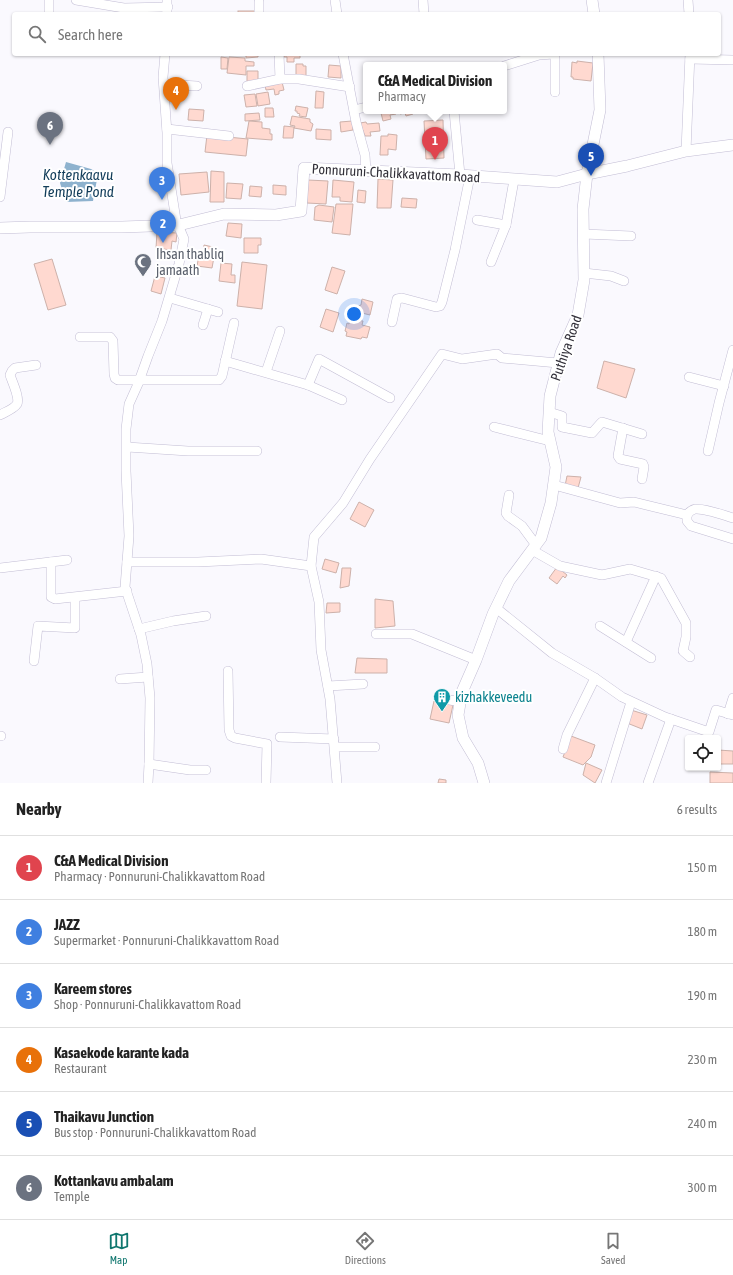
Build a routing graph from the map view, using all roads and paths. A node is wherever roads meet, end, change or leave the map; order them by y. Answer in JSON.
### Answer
{"nodes":[{"id":1,"x":49,"y":0,"type":"edge"},
{"id":2,"x":76,"y":0,"type":"edge"},
{"id":3,"x":335,"y":0,"type":"edge"},
{"id":4,"x":423,"y":0,"type":"edge"},
{"id":5,"x":592,"y":0,"type":"edge"},
{"id":6,"x":688,"y":0,"type":"edge"},
{"id":7,"x":259,"y":2,"type":"dead end"},
{"id":8,"x":168,"y":7,"type":"edge"},
{"id":9,"x":49,"y":12,"type":"edge"},
{"id":10,"x":259,"y":12,"type":"edge"},
{"id":11,"x":337,"y":12,"type":"edge"},
{"id":12,"x":424,"y":12,"type":"edge"},
{"id":13,"x":594,"y":12,"type":"edge"},
{"id":14,"x":689,"y":12,"type":"edge"},
{"id":15,"x":165,"y":56,"type":"edge"},
{"id":16,"x":279,"y":56,"type":"edge"},
{"id":17,"x":343,"y":56,"type":"edge"},
{"id":18,"x":533,"y":56,"type":"edge"},
{"id":19,"x":554,"y":56,"type":"edge"},
{"id":20,"x":598,"y":56,"type":"edge"},
{"id":21,"x":690,"y":57,"type":"edge"},
{"id":22,"x":733,"y":60,"type":"edge"},
{"id":23,"x":507,"y":65,"type":"edge"},
{"id":24,"x":280,"y":79,"type":"junction"},
{"id":25,"x":164,"y":84,"type":"junction"},
{"id":26,"x":197,"y":86,"type":"dead end"},
{"id":27,"x":247,"y":86,"type":"dead end"},
{"id":28,"x":350,"y":86,"type":"junction"},
{"id":29,"x":555,"y":92,"type":"dead end"},
{"id":30,"x":363,"y":108,"type":"edge"},
{"id":31,"x":354,"y":110,"type":"junction"},
{"id":32,"x":455,"y":114,"type":"edge"},
{"id":33,"x":167,"y":129,"type":"junction"},
{"id":34,"x":8,"y":132,"type":"dead end"},
{"id":35,"x":229,"y":136,"type":"dead end"},
{"id":36,"x":733,"y":145,"type":"edge"},
{"id":37,"x":686,"y":151,"type":"junction"},
{"id":38,"x":366,"y":172,"type":"junction"},
{"id":39,"x":587,"y":174,"type":"junction"},
{"id":40,"x":465,"y":176,"type":"junction"},
{"id":41,"x":514,"y":180,"type":"junction"},
{"id":42,"x":0,"y":197,"type":"edge"},
{"id":43,"x":477,"y":220,"type":"dead end"},
{"id":44,"x":179,"y":225,"type":"junction"},
{"id":45,"x":506,"y":225,"type":"junction"},
{"id":46,"x":0,"y":228,"type":"edge"},
{"id":47,"x":584,"y":234,"type":"junction"},
{"id":48,"x":631,"y":236,"type":"dead end"},
{"id":49,"x":491,"y":262,"type":"dead end"},
{"id":50,"x":584,"y":273,"type":"junction"},
{"id":51,"x":624,"y":281,"type":"dead end"},
{"id":52,"x":170,"y":298,"type":"junction"},
{"id":53,"x":208,"y":309,"type":"junction"},
{"id":54,"x":218,"y":312,"type":"dead end"},
{"id":55,"x":392,"y":322,"type":"dead end"},
{"id":56,"x":234,"y":323,"type":"dead end"},
{"id":57,"x":203,"y":325,"type":"dead end"},
{"id":58,"x":280,"y":331,"type":"dead end"},
{"id":59,"x":80,"y":337,"type":"dead end"},
{"id":60,"x":733,"y":350,"type":"edge"},
{"id":61,"x":225,"y":361,"type":"junction"},
{"id":62,"x":558,"y":363,"type":"junction"},
{"id":63,"x":36,"y":364,"type":"dead end"},
{"id":64,"x":266,"y":372,"type":"junction"},
{"id":65,"x":689,"y":377,"type":"dead end"},
{"id":66,"x":140,"y":380,"type":"junction"},
{"id":67,"x":308,"y":385,"type":"junction"},
{"id":68,"x":724,"y":386,"type":"junction"},
{"id":69,"x":390,"y":398,"type":"dead end"},
{"id":70,"x":342,"y":400,"type":"dead end"},
{"id":71,"x":549,"y":412,"type":"junction"},
{"id":72,"x":0,"y":415,"type":"edge"},
{"id":73,"x":494,"y":427,"type":"dead end"},
{"id":74,"x":623,"y":428,"type":"junction"},
{"id":75,"x":642,"y":434,"type":"dead end"},
{"id":76,"x":550,"y":441,"type":"junction"},
{"id":77,"x":127,"y":447,"type":"junction"},
{"id":78,"x":257,"y":451,"type":"dead end"},
{"id":79,"x":708,"y":452,"type":"dead end"},
{"id":80,"x":642,"y":479,"type":"dead end"},
{"id":81,"x":554,"y":486,"type":"junction"},
{"id":82,"x":509,"y":495,"type":"dead end"},
{"id":83,"x":688,"y":515,"type":"junction"},
{"id":84,"x":733,"y":518,"type":"edge"},
{"id":85,"x":733,"y":539,"type":"edge"},
{"id":86,"x":534,"y":547,"type":"junction"},
{"id":87,"x":67,"y":560,"type":"dead end"},
{"id":88,"x":50,"y":562,"type":"junction"},
{"id":89,"x":127,"y":562,"type":"junction"},
{"id":90,"x":312,"y":566,"type":"junction"},
{"id":91,"x":0,"y":568,"type":"edge"},
{"id":92,"x":656,"y":576,"type":"junction"},
{"id":93,"x":127,"y":591,"type":"junction"},
{"id":94,"x":74,"y":598,"type":"junction"},
{"id":95,"x":496,"y":608,"type":"junction"},
{"id":96,"x":206,"y":616,"type":"dead end"},
{"id":97,"x":600,"y":626,"type":"dead end"},
{"id":98,"x":139,"y":629,"type":"junction"},
{"id":99,"x":376,"y":634,"type":"dead end"},
{"id":100,"x":626,"y":642,"type":"junction"},
{"id":101,"x":690,"y":657,"type":"dead end"},
{"id":102,"x":652,"y":658,"type":"dead end"},
{"id":103,"x":476,"y":660,"type":"junction"},
{"id":104,"x":34,"y":661,"type":"dead end"},
{"id":105,"x":228,"y":671,"type":"dead end"},
{"id":106,"x":148,"y":677,"type":"junction"},
{"id":107,"x":595,"y":678,"type":"junction"},
{"id":108,"x":120,"y":679,"type":"dead end"},
{"id":109,"x":363,"y":684,"type":"dead end"},
{"id":110,"x":328,"y":686,"type":"junction"},
{"id":111,"x":439,"y":698,"type":"dead end"},
{"id":112,"x":733,"y":698,"type":"edge"},
{"id":113,"x":461,"y":702,"type":"junction"},
{"id":114,"x":631,"y":702,"type":"junction"},
{"id":115,"x":730,"y":715,"type":"edge"},
{"id":116,"x":671,"y":719,"type":"junction"},
{"id":117,"x":280,"y":737,"type":"dead end"},
{"id":118,"x":334,"y":743,"type":"junction"},
{"id":119,"x":376,"y":747,"type":"dead end"},
{"id":120,"x":563,"y":750,"type":"dead end"},
{"id":121,"x":149,"y":764,"type":"junction"},
{"id":122,"x":206,"y":770,"type":"dead end"},
{"id":123,"x":148,"y":783,"type":"edge"},
{"id":124,"x":266,"y":783,"type":"edge"},
{"id":125,"x":337,"y":783,"type":"edge"},
{"id":126,"x":484,"y":783,"type":"edge"},
{"id":127,"x":606,"y":783,"type":"edge"},
{"id":128,"x":648,"y":783,"type":"edge"}],
"edges":[{"from":1,"to":9,"type":"street"},
{"from":2,"to":8,"type":"street"},
{"from":3,"to":11,"type":"street"},
{"from":4,"to":12,"type":"street"},
{"from":5,"to":13,"type":"street"},
{"from":6,"to":14,"type":"street"},
{"from":7,"to":10,"type":"street"},
{"from":15,"to":25,"type":"street"},
{"from":16,"to":24,"type":"street"},
{"from":17,"to":28,"type":"street"},
{"from":18,"to":23,"type":"street"},
{"from":19,"to":29,"type":"street"},
{"from":20,"to":39,"type":"street","name":"Puthiya Road"},
{"from":21,"to":22,"type":"street"},
{"from":21,"to":37,"type":"street"},
{"from":24,"to":27,"type":"street"},
{"from":24,"to":28,"type":"street"},
{"from":25,"to":26,"type":"street"},
{"from":25,"to":33,"type":"street"},
{"from":28,"to":31,"type":"street"},
{"from":30,"to":31,"type":"street"},
{"from":31,"to":38,"type":"street"},
{"from":32,"to":40,"type":"street"},
{"from":33,"to":35,"type":"street"},
{"from":33,"to":44,"type":"street"},
{"from":34,"to":42,"type":"street"},
{"from":36,"to":37,"type":"street","name":"Ponnuruni-Chalikkavattom Road"},
{"from":37,"to":39,"type":"street","name":"Ponnuruni-Chalikkavattom Road"},
{"from":38,"to":40,"type":"street","name":"Ponnuruni-Chalikkavattom Road"},
{"from":38,"to":44,"type":"street","name":"Ponnuruni-Chalikkavattom Road"},
{"from":39,"to":41,"type":"street","name":"Ponnuruni-Chalikkavattom Road"},
{"from":39,"to":47,"type":"street","name":"Puthiya Road"},
{"from":40,"to":41,"type":"street","name":"Ponnuruni-Chalikkavattom Road"},
{"from":40,"to":55,"type":"street"},
{"from":41,"to":45,"type":"street"},
{"from":43,"to":45,"type":"street"},
{"from":44,"to":46,"type":"street","name":"Ponnuruni-Chalikkavattom Road"},
{"from":44,"to":52,"type":"street"},
{"from":45,"to":49,"type":"street"},
{"from":47,"to":48,"type":"street"},
{"from":47,"to":50,"type":"street","name":"Puthiya Road"},
{"from":50,"to":51,"type":"street"},
{"from":50,"to":62,"type":"street","name":"Puthiya Road"},
{"from":52,"to":53,"type":"street"},
{"from":52,"to":66,"type":"street"},
{"from":53,"to":54,"type":"street"},
{"from":53,"to":57,"type":"street"},
{"from":56,"to":61,"type":"street"},
{"from":58,"to":64,"type":"street"},
{"from":59,"to":66,"type":"street"},
{"from":60,"to":68,"type":"street"},
{"from":61,"to":64,"type":"street"},
{"from":61,"to":66,"type":"street"},
{"from":62,"to":71,"type":"street","name":"Puthiya Road"},
{"from":62,"to":90,"type":"street"},
{"from":63,"to":72,"type":"street"},
{"from":64,"to":67,"type":"street"},
{"from":65,"to":68,"type":"street"},
{"from":66,"to":77,"type":"street"},
{"from":67,"to":69,"type":"street"},
{"from":67,"to":70,"type":"street"},
{"from":68,"to":79,"type":"street"},
{"from":71,"to":74,"type":"street"},
{"from":71,"to":76,"type":"street","name":"Puthiya Road"},
{"from":73,"to":76,"type":"street"},
{"from":74,"to":75,"type":"street"},
{"from":74,"to":80,"type":"street"},
{"from":76,"to":81,"type":"street","name":"Puthiya Road"},
{"from":77,"to":78,"type":"street"},
{"from":77,"to":89,"type":"street"},
{"from":81,"to":83,"type":"street"},
{"from":81,"to":86,"type":"street","name":"Puthiya Road"},
{"from":82,"to":86,"type":"street"},
{"from":83,"to":84,"type":"street"},
{"from":83,"to":85,"type":"street"},
{"from":86,"to":92,"type":"street"},
{"from":86,"to":95,"type":"street","name":"Puthiya Road"},
{"from":87,"to":88,"type":"street"},
{"from":88,"to":91,"type":"street"},
{"from":88,"to":94,"type":"street"},
{"from":89,"to":90,"type":"street"},
{"from":89,"to":93,"type":"street"},
{"from":90,"to":110,"type":"street"},
{"from":92,"to":100,"type":"street"},
{"from":92,"to":101,"type":"street"},
{"from":93,"to":94,"type":"street"},
{"from":93,"to":98,"type":"street"},
{"from":94,"to":104,"type":"street"},
{"from":95,"to":103,"type":"street","name":"Puthiya Road"},
{"from":95,"to":107,"type":"street"},
{"from":96,"to":98,"type":"street"},
{"from":97,"to":100,"type":"street"},
{"from":98,"to":106,"type":"street"},
{"from":99,"to":103,"type":"street"},
{"from":100,"to":102,"type":"street"},
{"from":103,"to":113,"type":"street","name":"Puthiya Road"},
{"from":105,"to":124,"type":"street"},
{"from":106,"to":108,"type":"street"},
{"from":106,"to":121,"type":"street"},
{"from":107,"to":114,"type":"street"},
{"from":107,"to":120,"type":"street"},
{"from":109,"to":110,"type":"street"},
{"from":110,"to":118,"type":"street"},
{"from":111,"to":113,"type":"street"},
{"from":112,"to":115,"type":"street"},
{"from":113,"to":126,"type":"street","name":"Puthiya Road"},
{"from":114,"to":116,"type":"street"},
{"from":114,"to":127,"type":"street"},
{"from":115,"to":116,"type":"street"},
{"from":116,"to":128,"type":"street"},
{"from":117,"to":118,"type":"street"},
{"from":118,"to":119,"type":"street"},
{"from":118,"to":125,"type":"street"},
{"from":121,"to":122,"type":"street"},
{"from":121,"to":123,"type":"street"}]}
